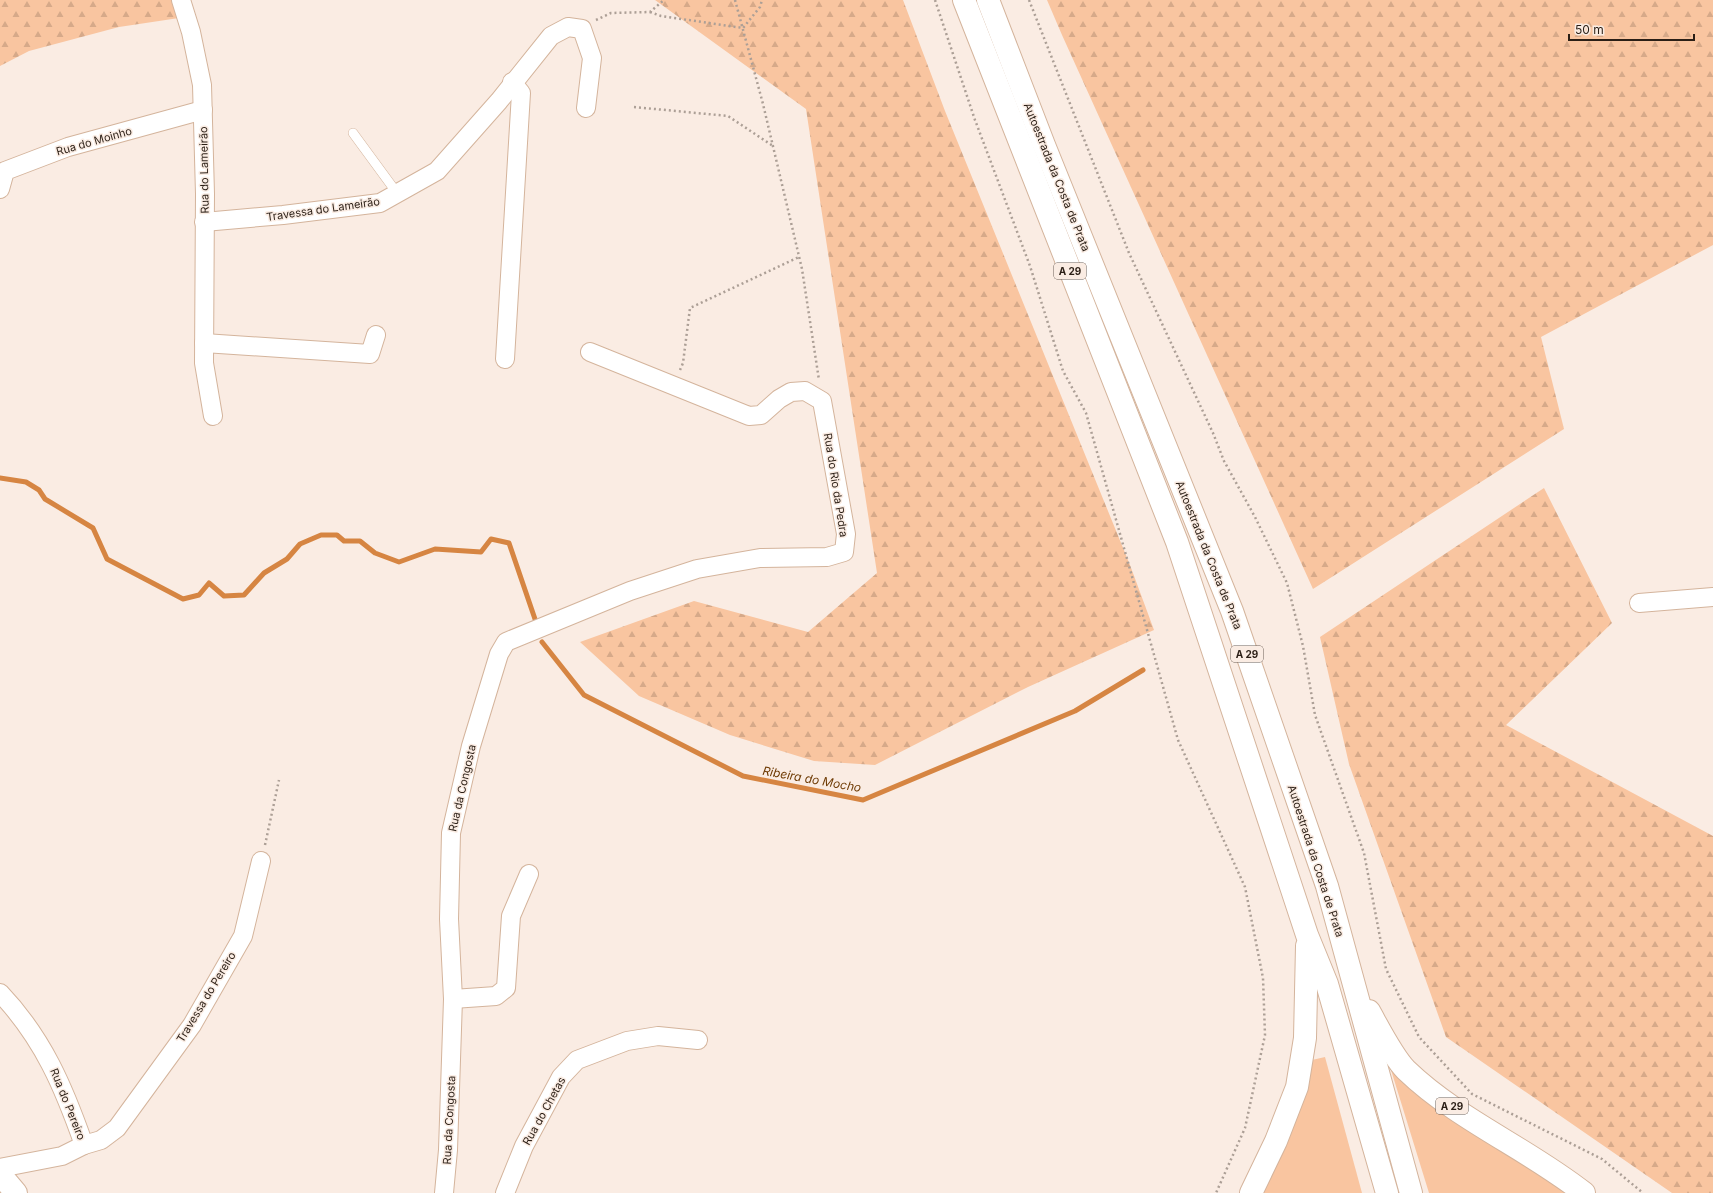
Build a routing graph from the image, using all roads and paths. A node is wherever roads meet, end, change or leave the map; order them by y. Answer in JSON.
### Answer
{"nodes":[{"id":1,"x":181,"y":0,"type":"edge"},
{"id":2,"x":664,"y":0,"type":"edge"},
{"id":3,"x":735,"y":0,"type":"edge"},
{"id":4,"x":762,"y":0,"type":"edge"},
{"id":5,"x":935,"y":0,"type":"edge"},
{"id":6,"x":964,"y":0,"type":"edge"},
{"id":7,"x":988,"y":0,"type":"edge"},
{"id":8,"x":1029,"y":0,"type":"edge"},
{"id":9,"x":650,"y":12,"type":"junction"},
{"id":10,"x":743,"y":28,"type":"junction"},
{"id":11,"x":582,"y":29,"type":"junction"},
{"id":12,"x":512,"y":82,"type":"junction"},
{"id":13,"x":634,"y":107,"type":"dead end"},
{"id":14,"x":586,"y":108,"type":"dead end"},
{"id":15,"x":203,"y":110,"type":"junction"},
{"id":16,"x":353,"y":133,"type":"dead end"},
{"id":17,"x":773,"y":146,"type":"junction"},
{"id":18,"x":0,"y":189,"type":"edge"},
{"id":19,"x":398,"y":193,"type":"junction"},
{"id":20,"x":204,"y":222,"type":"junction"},
{"id":21,"x":799,"y":257,"type":"junction"},
{"id":22,"x":376,"y":334,"type":"dead end"},
{"id":23,"x":204,"y":343,"type":"junction"},
{"id":24,"x":590,"y":352,"type":"dead end"},
{"id":25,"x":505,"y":359,"type":"dead end"},
{"id":26,"x":674,"y":386,"type":"junction"},
{"id":27,"x":822,"y":401,"type":"junction"},
{"id":28,"x":213,"y":416,"type":"dead end"},
{"id":29,"x":1713,"y":597,"type":"edge"},
{"id":30,"x":1639,"y":603,"type":"dead end"},
{"id":31,"x":538,"y":629,"type":"joint"},
{"id":32,"x":280,"y":780,"type":"dead end"},
{"id":33,"x":261,"y":861,"type":"joint"},
{"id":34,"x":529,"y":874,"type":"dead end"},
{"id":35,"x":1307,"y":935,"type":"junction"},
{"id":36,"x":1355,"y":986,"type":"junction"},
{"id":37,"x":0,"y":994,"type":"edge"},
{"id":38,"x":453,"y":999,"type":"junction"},
{"id":39,"x":698,"y":1040,"type":"dead end"},
{"id":40,"x":84,"y":1145,"type":"junction"},
{"id":41,"x":0,"y":1168,"type":"edge"},
{"id":42,"x":0,"y":1174,"type":"edge"},
{"id":43,"x":16,"y":1193,"type":"edge"},
{"id":44,"x":444,"y":1193,"type":"edge"},
{"id":45,"x":504,"y":1193,"type":"edge"},
{"id":46,"x":1216,"y":1193,"type":"edge"},
{"id":47,"x":1251,"y":1193,"type":"edge"},
{"id":48,"x":1387,"y":1193,"type":"edge"},
{"id":49,"x":1411,"y":1193,"type":"edge"},
{"id":50,"x":1584,"y":1193,"type":"edge"},
{"id":51,"x":1643,"y":1193,"type":"edge"}],
"edges":[{"from":1,"to":15,"type":"street","name":"Rua do Lameirão"},
{"from":2,"to":9,"type":"path"},
{"from":3,"to":10,"type":"path"},
{"from":4,"to":10,"type":"path"},
{"from":5,"to":46,"type":"path"},
{"from":6,"to":35,"type":"main road","name":"Autoestrada da Costa de Prata","number":"A 29"},
{"from":7,"to":36,"type":"main road","name":"Autoestrada da Costa de Prata","number":"A 29"},
{"from":8,"to":51,"type":"path"},
{"from":9,"to":10,"type":"path"},
{"from":9,"to":11,"type":"path"},
{"from":10,"to":17,"type":"path"},
{"from":11,"to":12,"type":"street","name":"Travessa do Lameirão"},
{"from":11,"to":14,"type":"street"},
{"from":12,"to":19,"type":"street","name":"Travessa do Lameirão"},
{"from":12,"to":25,"type":"street"},
{"from":13,"to":17,"type":"path"},
{"from":15,"to":18,"type":"street","name":"Rua do Moinho"},
{"from":15,"to":20,"type":"street","name":"Rua do Lameirão"},
{"from":16,"to":19,"type":"lane"},
{"from":17,"to":21,"type":"path"},
{"from":19,"to":20,"type":"street","name":"Travessa do Lameirão"},
{"from":20,"to":23,"type":"street","name":"Rua do Lameirão"},
{"from":21,"to":26,"type":"path"},
{"from":21,"to":27,"type":"path"},
{"from":22,"to":23,"type":"street"},
{"from":23,"to":28,"type":"street","name":"Rua do Lameirão"},
{"from":24,"to":26,"type":"street"},
{"from":26,"to":27,"type":"street"},
{"from":27,"to":31,"type":"street","name":"Rua do Rio da Pedra"},
{"from":29,"to":30,"type":"street"},
{"from":31,"to":38,"type":"street","name":"Rua da Congosta"},
{"from":32,"to":33,"type":"path"},
{"from":33,"to":40,"type":"street","name":"Travessa do Pereiro"},
{"from":34,"to":38,"type":"street"},
{"from":35,"to":47,"type":"main road","number":"A 29"},
{"from":35,"to":48,"type":"main road","name":"Autoestrada da Costa de Prata","number":"A 29"},
{"from":36,"to":49,"type":"main road","name":"Autoestrada da Costa de Prata","number":"A 29"},
{"from":36,"to":50,"type":"main road","number":"A 29"},
{"from":37,"to":40,"type":"street","name":"Rua do Pereiro"},
{"from":38,"to":44,"type":"street","name":"Rua da Congosta"},
{"from":39,"to":45,"type":"street","name":"Rua do Chetas"},
{"from":40,"to":41,"type":"street","name":"Rua do Pereiro"},
{"from":42,"to":43,"type":"main road"}]}
